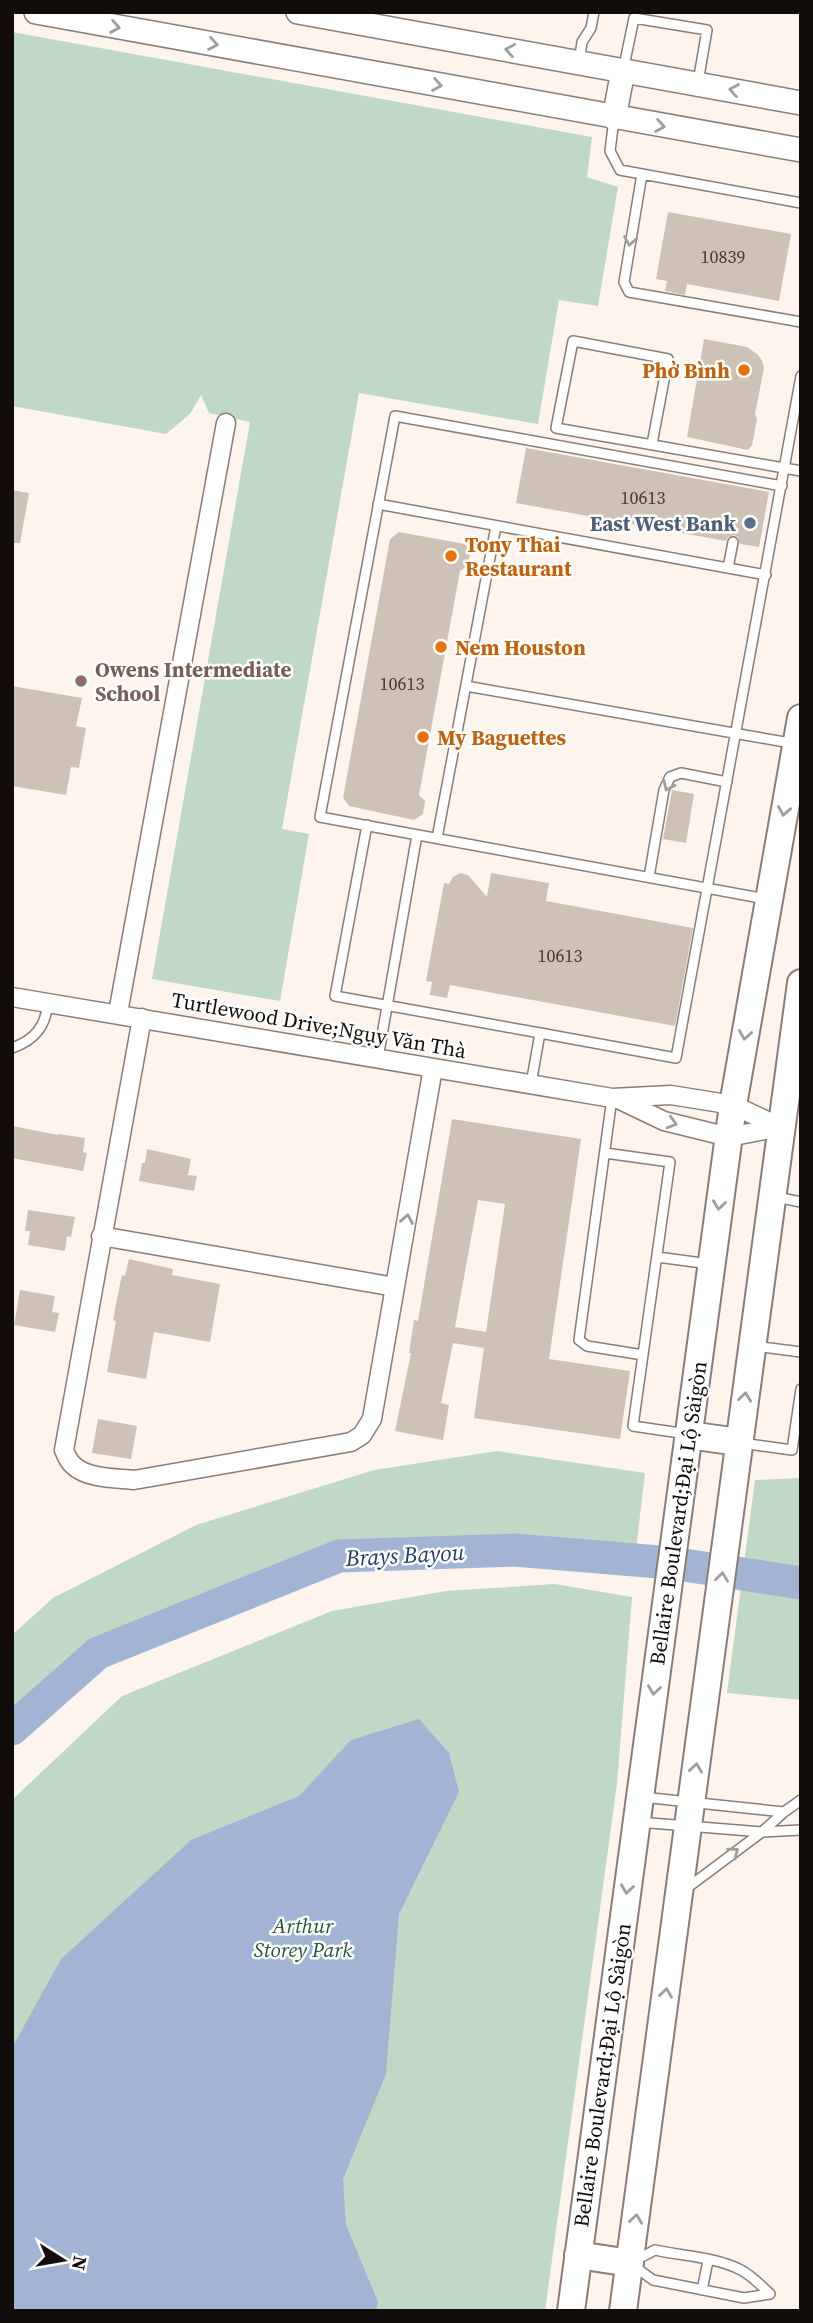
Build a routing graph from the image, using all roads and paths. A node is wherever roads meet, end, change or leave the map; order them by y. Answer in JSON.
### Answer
{"nodes":[{"id":1,"x":36,"y":12,"type":"edge"},
{"id":2,"x":298,"y":12,"type":"edge"},
{"id":3,"x":594,"y":12,"type":"edge"},
{"id":4,"x":147,"y":22,"type":"edge"},
{"id":5,"x":579,"y":63,"type":"junction"},
{"id":6,"x":623,"y":71,"type":"junction"},
{"id":7,"x":698,"y":84,"type":"junction"},
{"id":8,"x":801,"y":103,"type":"edge"},
{"id":9,"x":614,"y":118,"type":"junction"},
{"id":10,"x":801,"y":150,"type":"edge"},
{"id":11,"x":642,"y":174,"type":"junction"},
{"id":12,"x":801,"y":203,"type":"edge"},
{"id":13,"x":801,"y":322,"type":"edge"},
{"id":14,"x":801,"y":376,"type":"edge"},
{"id":15,"x":226,"y":423,"type":"dead end"},
{"id":16,"x":652,"y":444,"type":"junction"},
{"id":17,"x":785,"y":468,"type":"junction"},
{"id":18,"x":801,"y":471,"type":"edge"},
{"id":19,"x":782,"y":486,"type":"junction"},
{"id":20,"x":378,"y":504,"type":"junction"},
{"id":21,"x":767,"y":505,"type":"dead end"},
{"id":22,"x":778,"y":507,"type":"junction"},
{"id":23,"x":496,"y":526,"type":"junction"},
{"id":24,"x":733,"y":542,"type":"dead end"},
{"id":25,"x":728,"y":568,"type":"junction"},
{"id":26,"x":765,"y":575,"type":"junction"},
{"id":27,"x":466,"y":686,"type":"junction"},
{"id":28,"x":801,"y":718,"type":"edge"},
{"id":29,"x":736,"y":733,"type":"junction"},
{"id":30,"x":798,"y":744,"type":"edge"},
{"id":31,"x":727,"y":782,"type":"junction"},
{"id":32,"x":367,"y":825,"type":"junction"},
{"id":33,"x":417,"y":835,"type":"junction"},
{"id":34,"x":437,"y":838,"type":"junction"},
{"id":35,"x":649,"y":877,"type":"junction"},
{"id":36,"x":707,"y":888,"type":"junction"},
{"id":37,"x":768,"y":900,"type":"junction"},
{"id":38,"x":801,"y":983,"type":"edge"},
{"id":39,"x":12,"y":997,"type":"edge"},
{"id":40,"x":48,"y":1002,"type":"junction"},
{"id":41,"x":387,"y":1006,"type":"junction"},
{"id":42,"x":118,"y":1013,"type":"junction"},
{"id":43,"x":142,"y":1018,"type":"junction"},
{"id":44,"x":540,"y":1033,"type":"junction"},
{"id":45,"x":12,"y":1048,"type":"edge"},
{"id":46,"x":378,"y":1058,"type":"junction"},
{"id":47,"x":433,"y":1068,"type":"junction"},
{"id":48,"x":531,"y":1084,"type":"junction"},
{"id":49,"x":615,"y":1099,"type":"junction"},
{"id":50,"x":733,"y":1105,"type":"junction"},
{"id":51,"x":785,"y":1128,"type":"junction"},
{"id":52,"x":729,"y":1138,"type":"junction"},
{"id":53,"x":605,"y":1153,"type":"junction"},
{"id":54,"x":771,"y":1196,"type":"junction"},
{"id":55,"x":801,"y":1202,"type":"edge"},
{"id":56,"x":101,"y":1236,"type":"junction"},
{"id":57,"x":657,"y":1257,"type":"junction"},
{"id":58,"x":711,"y":1264,"type":"junction"},
{"id":59,"x":395,"y":1287,"type":"junction"},
{"id":60,"x":752,"y":1346,"type":"junction"},
{"id":61,"x":801,"y":1352,"type":"edge"},
{"id":62,"x":643,"y":1355,"type":"junction"},
{"id":63,"x":801,"y":1389,"type":"edge"},
{"id":64,"x":688,"y":1435,"type":"junction"},
{"id":65,"x":739,"y":1442,"type":"junction"},
{"id":66,"x":801,"y":1800,"type":"edge"},
{"id":67,"x":638,"y":1809,"type":"junction"},
{"id":68,"x":784,"y":1812,"type":"junction"},
{"id":69,"x":690,"y":1814,"type":"junction"},
{"id":70,"x":801,"y":1830,"type":"edge"},
{"id":71,"x":762,"y":1832,"type":"junction"},
{"id":72,"x":680,"y":1893,"type":"junction"},
{"id":73,"x":578,"y":2255,"type":"junction"},
{"id":74,"x":708,"y":2261,"type":"junction"},
{"id":75,"x":630,"y":2263,"type":"junction"},
{"id":76,"x":702,"y":2290,"type":"junction"},
{"id":77,"x":570,"y":2311,"type":"edge"},
{"id":78,"x":623,"y":2311,"type":"edge"}],
"edges":[{"from":1,"to":4,"type":"main road","one_way":true},
{"from":5,"to":2,"type":"main road","one_way":true},
{"from":3,"to":5,"type":"lane"},
{"from":4,"to":9,"type":"main road","one_way":true},
{"from":5,"to":6,"type":"main road"},
{"from":6,"to":7,"type":"main road"},
{"from":6,"to":7,"type":"lane"},
{"from":6,"to":9,"type":"main road"},
{"from":8,"to":7,"type":"main road","one_way":true},
{"from":9,"to":10,"type":"main road","one_way":true},
{"from":9,"to":11,"type":"lane"},
{"from":11,"to":12,"type":"lane"},
{"from":11,"to":13,"type":"lane","one_way":true},
{"from":14,"to":17,"type":"lane"},
{"from":15,"to":42,"type":"street"},
{"from":16,"to":16,"type":"lane"},
{"from":16,"to":17,"type":"lane"},
{"from":17,"to":18,"type":"lane"},
{"from":17,"to":19,"type":"lane"},
{"from":19,"to":20,"type":"lane"},
{"from":19,"to":22,"type":"lane"},
{"from":20,"to":23,"type":"lane"},
{"from":20,"to":32,"type":"lane"},
{"from":21,"to":22,"type":"lane"},
{"from":22,"to":26,"type":"lane"},
{"from":23,"to":25,"type":"lane"},
{"from":23,"to":27,"type":"lane"},
{"from":24,"to":25,"type":"lane"},
{"from":25,"to":26,"type":"lane"},
{"from":26,"to":29,"type":"lane"},
{"from":27,"to":29,"type":"lane"},
{"from":27,"to":34,"type":"lane"},
{"from":28,"to":30,"type":"main road","name":"Bellaire Boulevard;Đại Lộ Sàigòn"},
{"from":29,"to":30,"type":"lane"},
{"from":29,"to":31,"type":"lane"},
{"from":30,"to":37,"type":"main road","name":"Bellaire Boulevard;Đại Lộ Sàigòn","one_way":true},
{"from":31,"to":35,"type":"lane","one_way":true},
{"from":31,"to":36,"type":"lane"},
{"from":32,"to":33,"type":"lane"},
{"from":32,"to":41,"type":"lane"},
{"from":33,"to":34,"type":"lane"},
{"from":33,"to":41,"type":"lane"},
{"from":34,"to":35,"type":"lane"},
{"from":35,"to":36,"type":"lane"},
{"from":36,"to":37,"type":"lane"},
{"from":36,"to":44,"type":"lane"},
{"from":37,"to":50,"type":"main road","name":"Bellaire Boulevard;Đại Lộ Sàigòn","one_way":true},
{"from":38,"to":51,"type":"main road"},
{"from":39,"to":40,"type":"street","name":"Turtlewood Drive;Ngụy Văn Thà"},
{"from":40,"to":42,"type":"street","name":"Turtlewood Drive;Ngụy Văn Thà"},
{"from":40,"to":45,"type":"lane"},
{"from":41,"to":44,"type":"lane"},
{"from":41,"to":46,"type":"lane"},
{"from":42,"to":43,"type":"street","name":"Turtlewood Drive;Ngụy Văn Thà"},
{"from":43,"to":46,"type":"street","name":"Turtlewood Drive;Ngụy Văn Thà"},
{"from":43,"to":56,"type":"street"},
{"from":44,"to":48,"type":"lane"},
{"from":46,"to":47,"type":"street","name":"Turtlewood Drive;Ngụy Văn Thà"},
{"from":47,"to":48,"type":"street","name":"Turtlewood Drive;Ngụy Văn Thà"},
{"from":59,"to":47,"type":"street","one_way":true},
{"from":48,"to":49,"type":"street","name":"Turtlewood Drive;Ngụy Văn Thà"},
{"from":49,"to":50,"type":"street","name":"Turtlewood Drive;Ngụy Văn Thà"},
{"from":49,"to":52,"type":"street","name":"Turtlewood Drive;Ngụy Văn Thà","one_way":true},
{"from":49,"to":53,"type":"lane"},
{"from":50,"to":51,"type":"street","name":"Turtlewood Drive;Ngụy Văn Thà"},
{"from":50,"to":52,"type":"main road","name":"Bellaire Boulevard;Đại Lộ Sàigòn"},
{"from":51,"to":52,"type":"street","name":"Turtlewood Drive;Ngụy Văn Thà"},
{"from":51,"to":54,"type":"main road"},
{"from":52,"to":58,"type":"main road","name":"Bellaire Boulevard;Đại Lộ Sàigòn","one_way":true},
{"from":53,"to":57,"type":"lane"},
{"from":53,"to":62,"type":"lane"},
{"from":54,"to":55,"type":"lane"},
{"from":54,"to":60,"type":"main road"},
{"from":56,"to":59,"type":"street"},
{"from":56,"to":59,"type":"street"},
{"from":57,"to":58,"type":"lane"},
{"from":57,"to":62,"type":"lane"},
{"from":58,"to":64,"type":"main road","name":"Bellaire Boulevard;Đại Lộ Sàigòn"},
{"from":60,"to":61,"type":"lane"},
{"from":65,"to":60,"type":"main road","one_way":true},
{"from":62,"to":64,"type":"lane"},
{"from":63,"to":65,"type":"lane"},
{"from":64,"to":65,"type":"main road"},
{"from":64,"to":67,"type":"main road","name":"Bellaire Boulevard;Đại Lộ Sàigòn","one_way":true},
{"from":69,"to":65,"type":"main road","one_way":true},
{"from":66,"to":68,"type":"lane"},
{"from":67,"to":69,"type":"lane"},
{"from":67,"to":69,"type":"lane"},
{"from":67,"to":73,"type":"main road","name":"Bellaire Boulevard;Đại Lộ Sàigòn","one_way":true},
{"from":68,"to":69,"type":"lane"},
{"from":68,"to":71,"type":"lane"},
{"from":69,"to":71,"type":"lane"},
{"from":69,"to":72,"type":"main road"},
{"from":70,"to":71,"type":"lane"},
{"from":72,"to":71,"type":"lane","one_way":true},
{"from":75,"to":72,"type":"main road","one_way":true},
{"from":73,"to":75,"type":"main road"},
{"from":73,"to":77,"type":"main road","name":"Bellaire Boulevard;Đại Lộ Sàigòn"},
{"from":74,"to":75,"type":"lane"},
{"from":74,"to":76,"type":"lane"},
{"from":74,"to":76,"type":"lane"},
{"from":75,"to":76,"type":"lane"},
{"from":75,"to":78,"type":"main road"}]}
